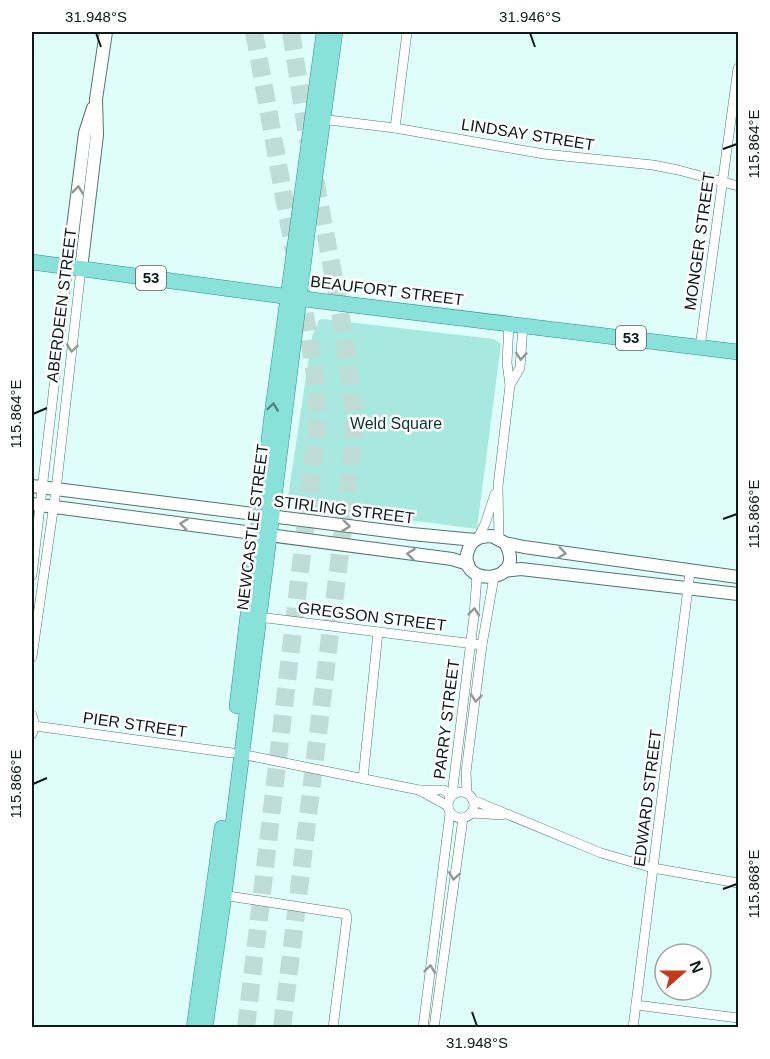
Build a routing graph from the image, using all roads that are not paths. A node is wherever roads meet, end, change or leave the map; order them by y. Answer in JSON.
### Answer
{"nodes":[{"id":1,"x":106,"y":32,"type":"edge"},
{"id":2,"x":324,"y":32,"type":"edge"},
{"id":3,"x":335,"y":32,"type":"edge"},
{"id":4,"x":407,"y":32,"type":"edge"},
{"id":5,"x":738,"y":68,"type":"edge"},
{"id":6,"x":318,"y":118,"type":"junction"},
{"id":7,"x":395,"y":128,"type":"junction"},
{"id":8,"x":721,"y":181,"type":"junction"},
{"id":9,"x":738,"y":186,"type":"edge"},
{"id":10,"x":32,"y":262,"type":"edge"},
{"id":11,"x":75,"y":268,"type":"junction"},
{"id":12,"x":294,"y":297,"type":"junction"},
{"id":13,"x":516,"y":324,"type":"junction"},
{"id":14,"x":700,"y":347,"type":"junction"},
{"id":15,"x":738,"y":352,"type":"edge"},
{"id":16,"x":498,"y":486,"type":"junction"},
{"id":17,"x":37,"y":487,"type":"edge"},
{"id":18,"x":56,"y":490,"type":"junction"},
{"id":19,"x":36,"y":505,"type":"edge"},
{"id":20,"x":54,"y":507,"type":"junction"},
{"id":21,"x":266,"y":516,"type":"junction"},
{"id":22,"x":265,"y":534,"type":"junction"},
{"id":23,"x":477,"y":539,"type":"junction"},
{"id":24,"x":502,"y":541,"type":"junction"},
{"id":25,"x":468,"y":564,"type":"junction"},
{"id":26,"x":690,"y":572,"type":"junction"},
{"id":27,"x":499,"y":574,"type":"junction"},
{"id":28,"x":32,"y":575,"type":"edge"},
{"id":29,"x":477,"y":575,"type":"junction"},
{"id":30,"x":738,"y":577,"type":"edge"},
{"id":31,"x":687,"y":588,"type":"junction"},
{"id":32,"x":738,"y":594,"type":"edge"},
{"id":33,"x":259,"y":617,"type":"junction"},
{"id":34,"x":378,"y":632,"type":"junction"},
{"id":35,"x":470,"y":644,"type":"junction"},
{"id":36,"x":482,"y":645,"type":"junction"},
{"id":37,"x":32,"y":657,"type":"edge"},
{"id":38,"x":32,"y":715,"type":"edge"},
{"id":39,"x":33,"y":730,"type":"edge"},
{"id":40,"x":237,"y":753,"type":"junction"},
{"id":41,"x":363,"y":779,"type":"junction"},
{"id":42,"x":419,"y":790,"type":"junction"},
{"id":43,"x":452,"y":795,"type":"junction"},
{"id":44,"x":470,"y":797,"type":"junction"},
{"id":45,"x":449,"y":809,"type":"junction"},
{"id":46,"x":510,"y":815,"type":"junction"},
{"id":47,"x":467,"y":816,"type":"junction"},
{"id":48,"x":653,"y":868,"type":"junction"},
{"id":49,"x":738,"y":883,"type":"edge"},
{"id":50,"x":218,"y":895,"type":"junction"},
{"id":51,"x":636,"y":1005,"type":"junction"},
{"id":52,"x":738,"y":1018,"type":"edge"},
{"id":53,"x":194,"y":1027,"type":"edge"},
{"id":54,"x":202,"y":1028,"type":"edge"},
{"id":55,"x":333,"y":1028,"type":"edge"},
{"id":56,"x":423,"y":1028,"type":"edge"},
{"id":57,"x":434,"y":1028,"type":"edge"},
{"id":58,"x":633,"y":1028,"type":"edge"}],
"edges":[{"from":1,"to":11,"type":"street","name":"ABERDEEN STREET"},
{"from":2,"to":6,"type":"main road","name":"NEWCASTLE STREET"},
{"from":3,"to":6,"type":"main road","name":"NEWCASTLE STREET"},
{"from":4,"to":7,"type":"street"},
{"from":5,"to":8,"type":"street","name":"MONGER STREET"},
{"from":6,"to":7,"type":"street","name":"LINDSAY STREET"},
{"from":6,"to":12,"type":"main road","name":"NEWCASTLE STREET"},
{"from":7,"to":8,"type":"street","name":"LINDSAY STREET"},
{"from":8,"to":9,"type":"street","name":"LINDSAY STREET"},
{"from":8,"to":14,"type":"street","name":"MONGER STREET"},
{"from":10,"to":11,"type":"main road","name":"BEAUFORT STREET","number":"53"},
{"from":11,"to":12,"type":"main road","name":"BEAUFORT STREET","number":"53"},
{"from":11,"to":17,"type":"street","name":"ABERDEEN STREET"},
{"from":11,"to":18,"type":"street","name":"ABERDEEN STREET","one_way":true},
{"from":12,"to":13,"type":"main road","name":"BEAUFORT STREET","number":"53"},
{"from":12,"to":21,"type":"main road","name":"NEWCASTLE STREET"},
{"from":13,"to":14,"type":"main road","name":"BEAUFORT STREET","number":"53"},
{"from":13,"to":16,"type":"street"},
{"from":14,"to":15,"type":"main road","name":"BEAUFORT STREET","number":"53"},
{"from":16,"to":23,"type":"street"},
{"from":16,"to":24,"type":"street"},
{"from":17,"to":18,"type":"street","name":"STIRLING STREET"},
{"from":17,"to":19,"type":"street","name":"ABERDEEN STREET"},
{"from":18,"to":20,"type":"street","name":"ABERDEEN STREET"},
{"from":18,"to":21,"type":"street","name":"STIRLING STREET"},
{"from":19,"to":20,"type":"street"},
{"from":19,"to":28,"type":"street","name":"ABERDEEN STREET"},
{"from":22,"to":20,"type":"street","one_way":true},
{"from":20,"to":37,"type":"street","name":"ABERDEEN STREET"},
{"from":21,"to":22,"type":"main road","name":"NEWCASTLE STREET"},
{"from":21,"to":23,"type":"street","name":"STIRLING STREET","one_way":true},
{"from":25,"to":22,"type":"street","one_way":true},
{"from":22,"to":33,"type":"main road","name":"NEWCASTLE STREET"},
{"from":22,"to":40,"type":"main road","name":"NEWCASTLE STREET"},
{"from":23,"to":24,"type":"street"},
{"from":23,"to":25,"type":"street"},
{"from":24,"to":26,"type":"street","one_way":true},
{"from":24,"to":27,"type":"street"},
{"from":25,"to":29,"type":"street"},
{"from":26,"to":30,"type":"street"},
{"from":26,"to":31,"type":"street","name":"EDWARD STREET"},
{"from":27,"to":29,"type":"street"},
{"from":27,"to":31,"type":"street"},
{"from":27,"to":36,"type":"street","name":"PARRY STREET"},
{"from":35,"to":29,"type":"street","name":"PARRY STREET","one_way":true},
{"from":31,"to":32,"type":"street"},
{"from":31,"to":48,"type":"street","name":"EDWARD STREET"},
{"from":33,"to":34,"type":"street","name":"GREGSON STREET"},
{"from":33,"to":40,"type":"main road","name":"NEWCASTLE STREET"},
{"from":34,"to":35,"type":"street","name":"GREGSON STREET"},
{"from":34,"to":41,"type":"street"},
{"from":35,"to":36,"type":"street","name":"GREGSON STREET"},
{"from":35,"to":43,"type":"street","name":"PARRY STREET"},
{"from":36,"to":44,"type":"street","name":"PARRY STREET","one_way":true},
{"from":38,"to":39,"type":"street"},
{"from":39,"to":40,"type":"street","name":"PIER STREET"},
{"from":40,"to":41,"type":"street","name":"PIER STREET"},
{"from":40,"to":50,"type":"main road","name":"NEWCASTLE STREET"},
{"from":41,"to":42,"type":"street","name":"PIER STREET"},
{"from":42,"to":43,"type":"street","name":"PIER STREET"},
{"from":42,"to":45,"type":"street","name":"PIER STREET"},
{"from":43,"to":44,"type":"street"},
{"from":43,"to":45,"type":"street"},
{"from":44,"to":46,"type":"street"},
{"from":44,"to":47,"type":"street"},
{"from":45,"to":47,"type":"street"},
{"from":56,"to":45,"type":"street","one_way":true},
{"from":46,"to":47,"type":"street"},
{"from":46,"to":48,"type":"street"},
{"from":47,"to":57,"type":"street","one_way":true},
{"from":48,"to":49,"type":"street"},
{"from":48,"to":51,"type":"street","name":"EDWARD STREET"},
{"from":50,"to":53,"type":"main road","name":"NEWCASTLE STREET"},
{"from":50,"to":54,"type":"main road","name":"NEWCASTLE STREET"},
{"from":50,"to":55,"type":"street"},
{"from":51,"to":52,"type":"street"},
{"from":51,"to":58,"type":"street","name":"EDWARD STREET"},
{"from":53,"to":54,"type":"street"}]}
